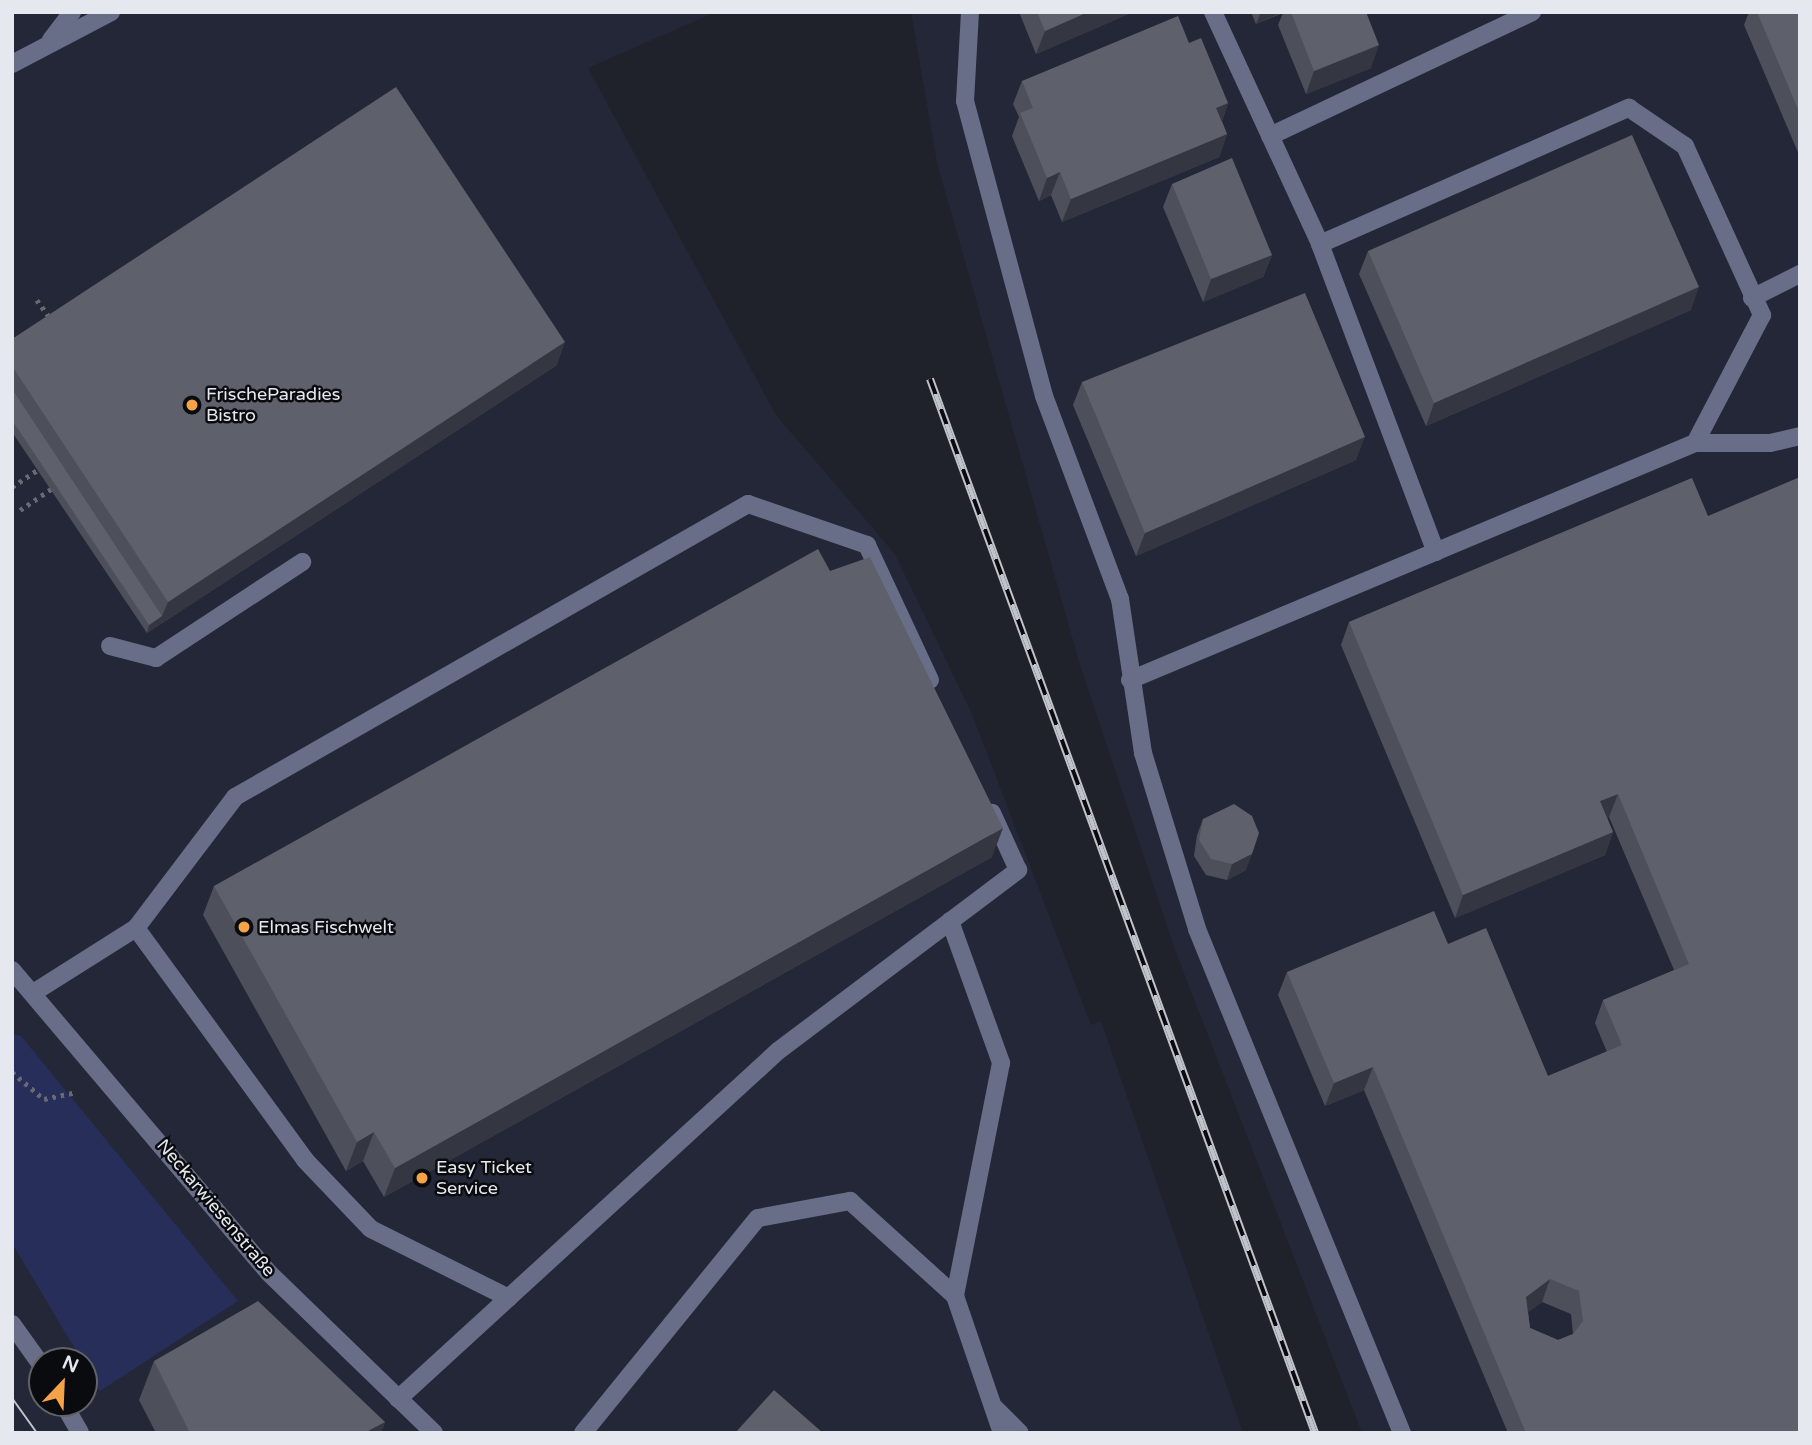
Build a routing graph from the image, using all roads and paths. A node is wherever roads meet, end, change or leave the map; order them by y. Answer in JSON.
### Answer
{"nodes":[{"id":1,"x":72,"y":12,"type":"edge"},
{"id":2,"x":111,"y":12,"type":"edge"},
{"id":3,"x":970,"y":12,"type":"edge"},
{"id":4,"x":1213,"y":12,"type":"edge"},
{"id":5,"x":1532,"y":12,"type":"edge"},
{"id":6,"x":47,"y":46,"type":"junction"},
{"id":7,"x":12,"y":64,"type":"edge"},
{"id":8,"x":1270,"y":136,"type":"junction"},
{"id":9,"x":1320,"y":244,"type":"junction"},
{"id":10,"x":1800,"y":274,"type":"edge"},
{"id":11,"x":1752,"y":298,"type":"junction"},
{"id":12,"x":37,"y":300,"type":"dead end"},
{"id":13,"x":58,"y":327,"type":"edge"},
{"id":14,"x":1800,"y":436,"type":"edge"},
{"id":15,"x":1695,"y":443,"type":"junction"},
{"id":16,"x":51,"y":461,"type":"edge"},
{"id":17,"x":65,"y":481,"type":"edge"},
{"id":18,"x":12,"y":487,"type":"edge"},
{"id":19,"x":20,"y":510,"type":"dead end"},
{"id":20,"x":1436,"y":552,"type":"junction"},
{"id":21,"x":302,"y":562,"type":"dead end"},
{"id":22,"x":110,"y":646,"type":"dead end"},
{"id":23,"x":1129,"y":680,"type":"junction"},
{"id":24,"x":937,"y":695,"type":"edge"},
{"id":25,"x":983,"y":795,"type":"edge"},
{"id":26,"x":950,"y":921,"type":"junction"},
{"id":27,"x":136,"y":928,"type":"junction"},
{"id":28,"x":12,"y":970,"type":"edge"},
{"id":29,"x":33,"y":993,"type":"junction"},
{"id":30,"x":12,"y":1072,"type":"edge"},
{"id":31,"x":106,"y":1074,"type":"junction"},
{"id":32,"x":955,"y":1296,"type":"junction"},
{"id":33,"x":509,"y":1298,"type":"junction"},
{"id":34,"x":12,"y":1324,"type":"edge"},
{"id":35,"x":28,"y":1347,"type":"edge"},
{"id":36,"x":398,"y":1399,"type":"junction"},
{"id":37,"x":992,"y":1405,"type":"junction"},
{"id":38,"x":71,"y":1417,"type":"edge"},
{"id":39,"x":80,"y":1433,"type":"edge"},
{"id":40,"x":434,"y":1433,"type":"edge"},
{"id":41,"x":583,"y":1433,"type":"edge"},
{"id":42,"x":1002,"y":1433,"type":"edge"},
{"id":43,"x":1020,"y":1433,"type":"edge"},
{"id":44,"x":1402,"y":1433,"type":"edge"}],
"edges":[{"from":1,"to":6,"type":"street"},
{"from":2,"to":6,"type":"street"},
{"from":3,"to":23,"type":"street"},
{"from":4,"to":8,"type":"street"},
{"from":5,"to":8,"type":"street"},
{"from":6,"to":7,"type":"street"},
{"from":8,"to":9,"type":"street"},
{"from":9,"to":11,"type":"street"},
{"from":9,"to":20,"type":"street"},
{"from":10,"to":11,"type":"street"},
{"from":11,"to":15,"type":"street"},
{"from":12,"to":13,"type":"path"},
{"from":14,"to":15,"type":"street"},
{"from":15,"to":20,"type":"street"},
{"from":16,"to":18,"type":"path"},
{"from":17,"to":19,"type":"path"},
{"from":20,"to":23,"type":"street"},
{"from":21,"to":22,"type":"street"},
{"from":23,"to":44,"type":"street"},
{"from":24,"to":27,"type":"street"},
{"from":25,"to":26,"type":"street"},
{"from":26,"to":32,"type":"street"},
{"from":26,"to":33,"type":"street"},
{"from":27,"to":29,"type":"street"},
{"from":27,"to":33,"type":"street"},
{"from":28,"to":29,"type":"street","name":"Neckarwiesenstraße"},
{"from":29,"to":31,"type":"street","name":"Neckarwiesenstraße"},
{"from":30,"to":31,"type":"path"},
{"from":31,"to":36,"type":"street","name":"Neckarwiesenstraße"},
{"from":32,"to":37,"type":"street"},
{"from":32,"to":41,"type":"street"},
{"from":33,"to":36,"type":"street"},
{"from":34,"to":35,"type":"street"},
{"from":36,"to":40,"type":"street","name":"Neckarwiesenstraße"},
{"from":37,"to":42,"type":"street"},
{"from":37,"to":43,"type":"street"},
{"from":38,"to":39,"type":"street"}]}
